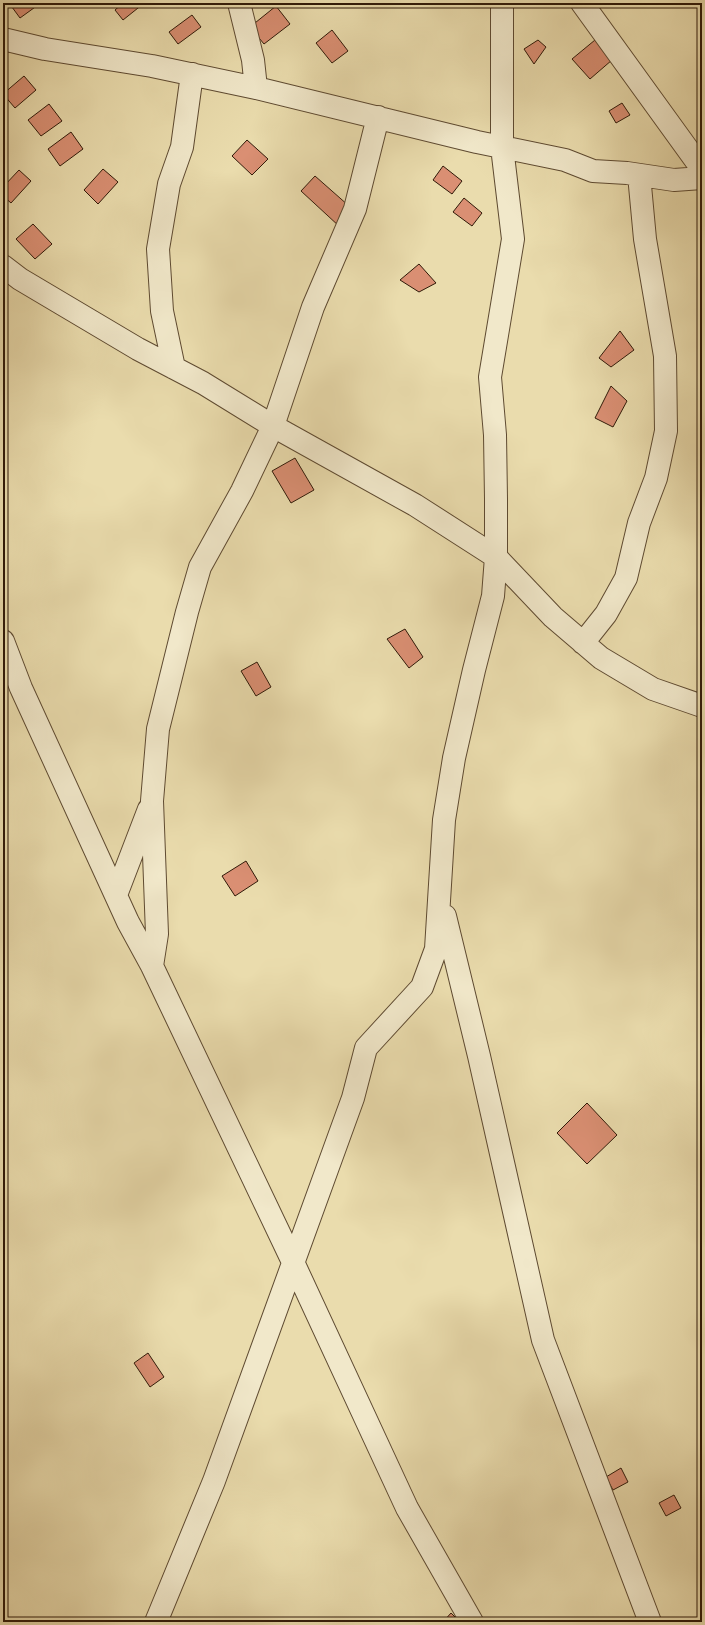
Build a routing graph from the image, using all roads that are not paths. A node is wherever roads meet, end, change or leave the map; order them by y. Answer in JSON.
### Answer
{"nodes":[{"id":1,"x":239,"y":3,"type":"edge"},
{"id":2,"x":502,"y":3,"type":"edge"},
{"id":3,"x":582,"y":3,"type":"edge"},
{"id":4,"x":3,"y":39,"type":"edge"},
{"id":5,"x":192,"y":74,"type":"junction"},
{"id":6,"x":256,"y":88,"type":"junction"},
{"id":7,"x":378,"y":117,"type":"junction"},
{"id":8,"x":502,"y":147,"type":"junction"},
{"id":9,"x":702,"y":169,"type":"edge"},
{"id":10,"x":639,"y":175,"type":"junction"},
{"id":11,"x":702,"y":178,"type":"edge"},
{"id":12,"x":3,"y":266,"type":"edge"},
{"id":13,"x":174,"y":368,"type":"junction"},
{"id":14,"x":273,"y":426,"type":"junction"},
{"id":15,"x":496,"y":557,"type":"junction"},
{"id":16,"x":3,"y":641,"type":"edge"},
{"id":17,"x":583,"y":643,"type":"junction"},
{"id":18,"x":702,"y":706,"type":"edge"},
{"id":19,"x":152,"y":801,"type":"junction"},
{"id":20,"x":116,"y":895,"type":"junction"},
{"id":21,"x":440,"y":897,"type":"junction"},
{"id":22,"x":152,"y":966,"type":"junction"},
{"id":23,"x":293,"y":1262,"type":"junction"},
{"id":24,"x":156,"y":1622,"type":"edge"},
{"id":25,"x":472,"y":1622,"type":"edge"},
{"id":26,"x":650,"y":1622,"type":"edge"}],
"edges":[{"from":1,"to":6,"type":"street"},
{"from":2,"to":8,"type":"street"},
{"from":3,"to":9,"type":"street"},
{"from":4,"to":5,"type":"street"},
{"from":5,"to":6,"type":"street"},
{"from":5,"to":13,"type":"street"},
{"from":6,"to":7,"type":"street"},
{"from":7,"to":8,"type":"street"},
{"from":7,"to":14,"type":"street"},
{"from":8,"to":10,"type":"street"},
{"from":8,"to":15,"type":"street"},
{"from":10,"to":11,"type":"street"},
{"from":10,"to":17,"type":"street"},
{"from":12,"to":13,"type":"street"},
{"from":13,"to":14,"type":"street"},
{"from":14,"to":15,"type":"street"},
{"from":14,"to":19,"type":"street"},
{"from":15,"to":17,"type":"street"},
{"from":15,"to":21,"type":"street"},
{"from":16,"to":20,"type":"street"},
{"from":17,"to":18,"type":"street"},
{"from":19,"to":20,"type":"street"},
{"from":19,"to":22,"type":"street"},
{"from":20,"to":22,"type":"street"},
{"from":21,"to":23,"type":"street"},
{"from":21,"to":26,"type":"street"},
{"from":22,"to":23,"type":"street"},
{"from":23,"to":24,"type":"street"},
{"from":23,"to":25,"type":"street"}]}
